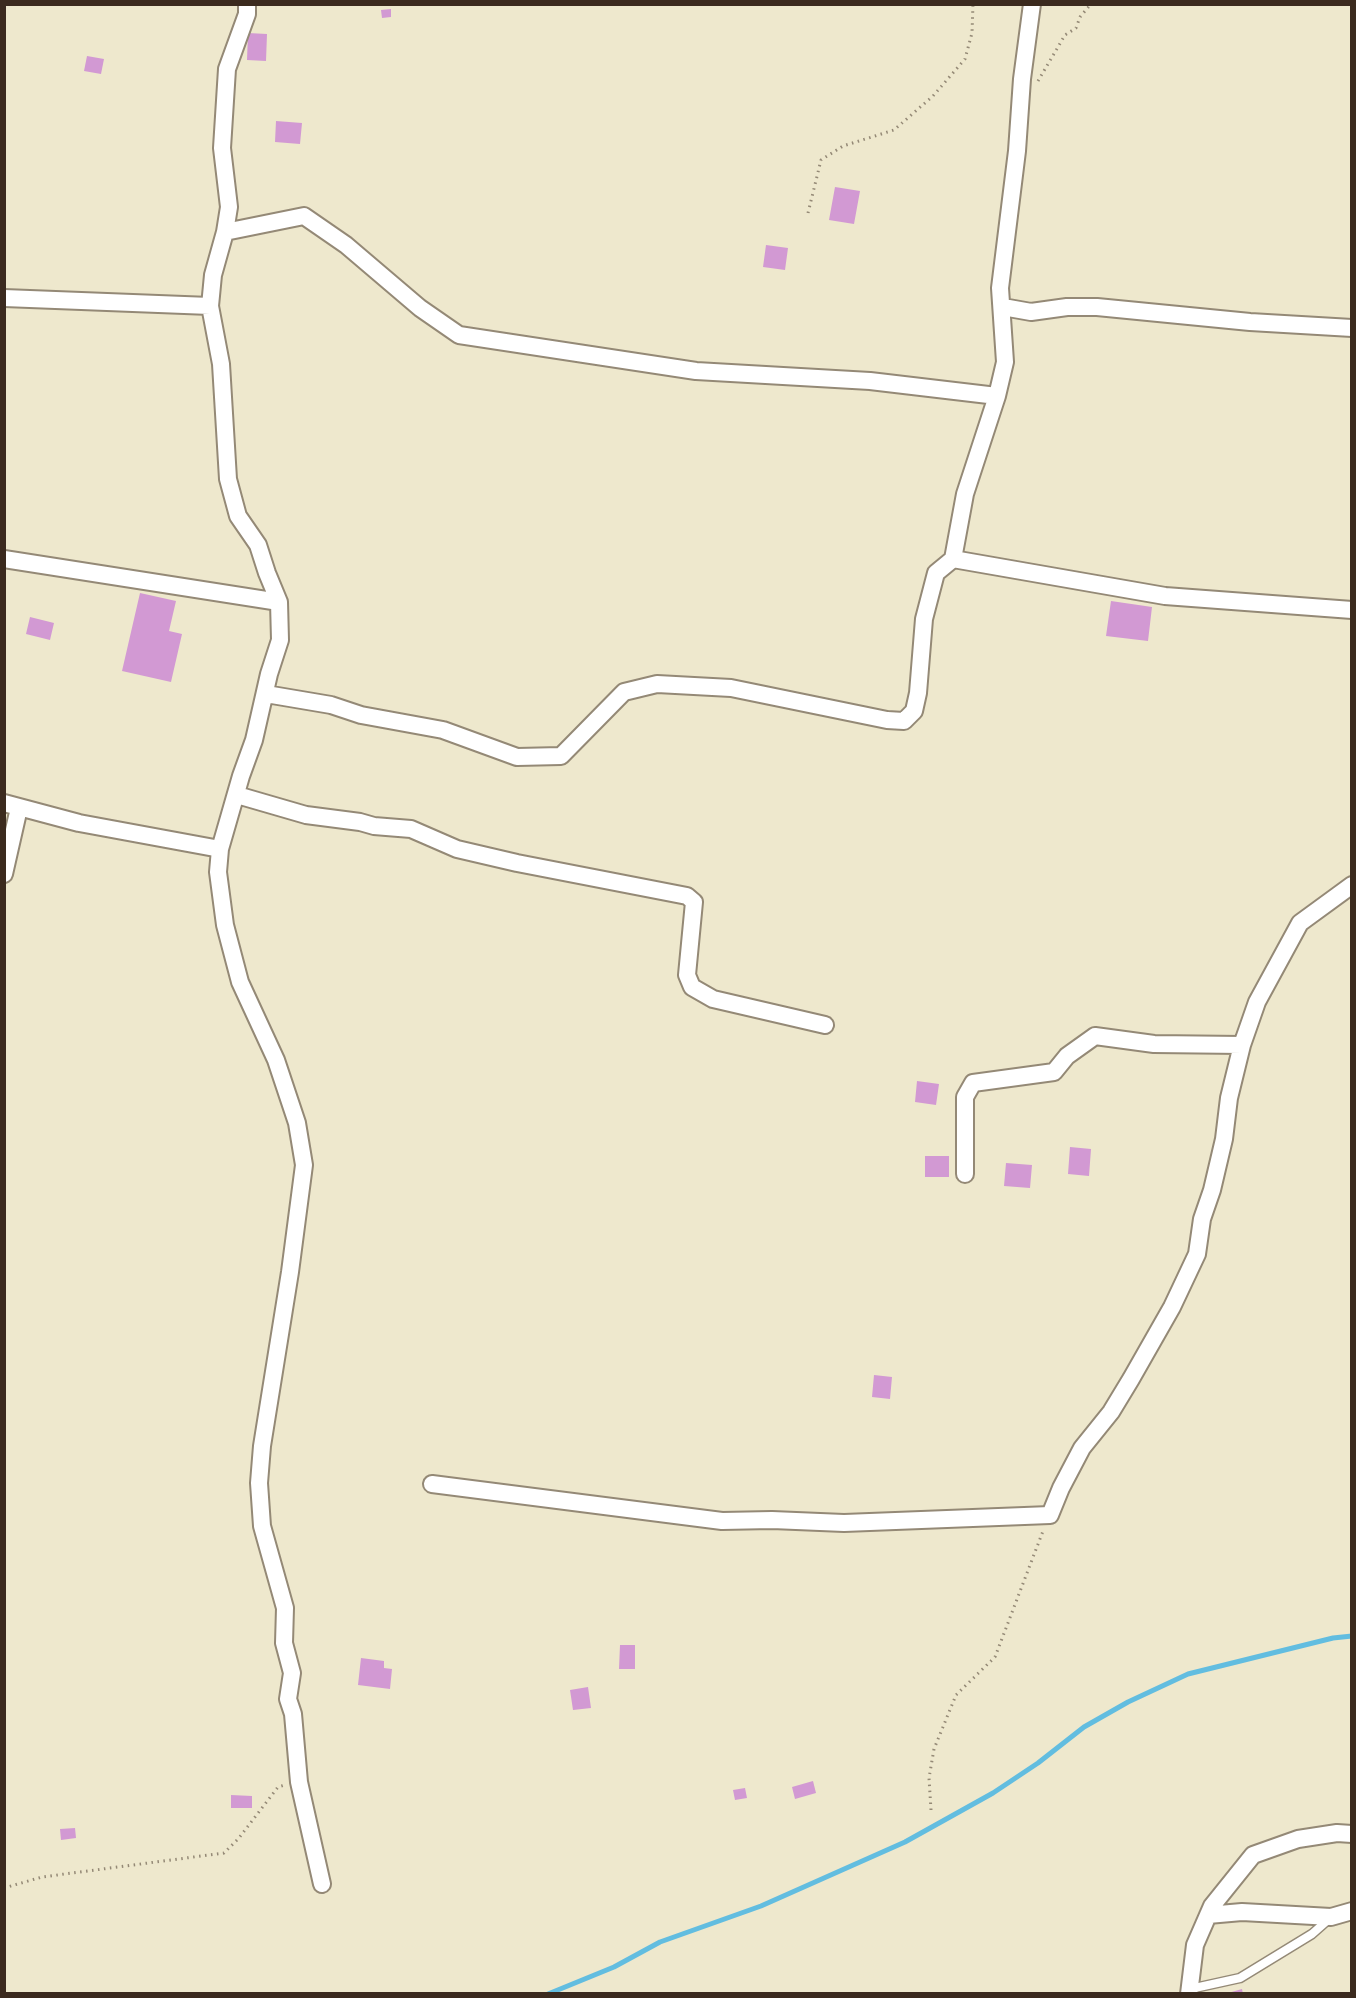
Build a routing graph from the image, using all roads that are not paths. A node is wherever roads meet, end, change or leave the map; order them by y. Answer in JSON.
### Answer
{"nodes":[{"id":1,"x":247,"y":4,"type":"edge"},
{"id":2,"x":1032,"y":4,"type":"edge"},
{"id":3,"x":225,"y":232,"type":"junction"},
{"id":4,"x":4,"y":298,"type":"edge"},
{"id":5,"x":210,"y":306,"type":"junction"},
{"id":6,"x":1003,"y":307,"type":"junction"},
{"id":7,"x":1352,"y":328,"type":"edge"},
{"id":8,"x":997,"y":396,"type":"junction"},
{"id":9,"x":953,"y":559,"type":"junction"},
{"id":10,"x":4,"y":560,"type":"edge"},
{"id":11,"x":279,"y":602,"type":"junction"},
{"id":12,"x":1352,"y":610,"type":"edge"},
{"id":13,"x":266,"y":694,"type":"junction"},
{"id":14,"x":237,"y":795,"type":"junction"},
{"id":15,"x":12,"y":805,"type":"edge"},
{"id":16,"x":219,"y":849,"type":"junction"},
{"id":17,"x":4,"y":874,"type":"edge"},
{"id":18,"x":1352,"y":885,"type":"edge"},
{"id":19,"x":825,"y":1024,"type":"dead end"},
{"id":20,"x":1242,"y":1045,"type":"junction"},
{"id":21,"x":965,"y":1174,"type":"dead end"},
{"id":22,"x":432,"y":1484,"type":"dead end"},
{"id":23,"x":1352,"y":1834,"type":"edge"},
{"id":24,"x":322,"y":1884,"type":"dead end"},
{"id":25,"x":1352,"y":1911,"type":"edge"},
{"id":26,"x":1208,"y":1915,"type":"junction"},
{"id":27,"x":1331,"y":1917,"type":"junction"},
{"id":28,"x":1189,"y":1991,"type":"edge"}],
"edges":[{"from":1,"to":3,"type":"street"},
{"from":2,"to":6,"type":"street"},
{"from":3,"to":5,"type":"street"},
{"from":3,"to":8,"type":"street"},
{"from":4,"to":5,"type":"street"},
{"from":5,"to":11,"type":"street"},
{"from":6,"to":7,"type":"street"},
{"from":6,"to":8,"type":"street"},
{"from":8,"to":9,"type":"street"},
{"from":9,"to":12,"type":"street"},
{"from":9,"to":13,"type":"street"},
{"from":10,"to":11,"type":"street"},
{"from":11,"to":13,"type":"street"},
{"from":13,"to":14,"type":"street"},
{"from":14,"to":16,"type":"street"},
{"from":14,"to":19,"type":"street"},
{"from":15,"to":16,"type":"street"},
{"from":15,"to":17,"type":"street"},
{"from":16,"to":24,"type":"street"},
{"from":18,"to":20,"type":"street"},
{"from":20,"to":21,"type":"street"},
{"from":20,"to":22,"type":"street"},
{"from":23,"to":26,"type":"street"},
{"from":25,"to":27,"type":"street"},
{"from":26,"to":27,"type":"street"},
{"from":26,"to":28,"type":"street"},
{"from":27,"to":28,"type":"lane"}]}
